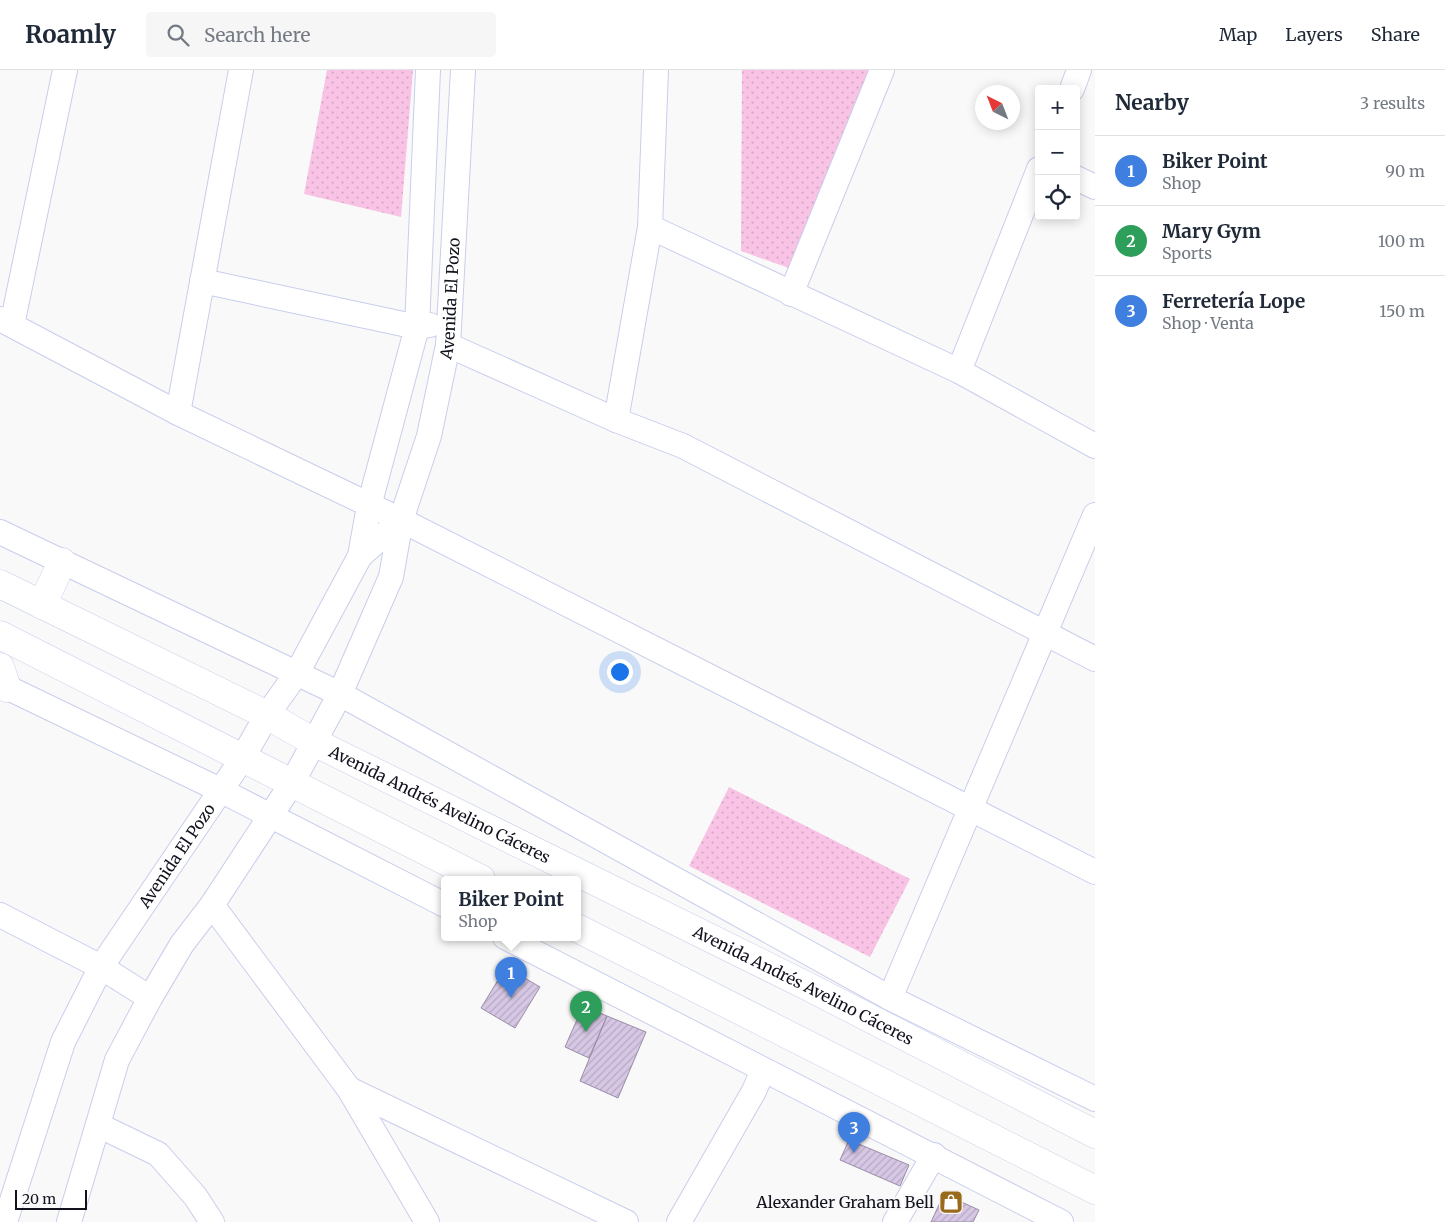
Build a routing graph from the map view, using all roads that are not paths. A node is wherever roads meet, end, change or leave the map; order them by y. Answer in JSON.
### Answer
{"nodes":[{"id":1,"x":65,"y":70,"type":"edge"},
{"id":2,"x":241,"y":70,"type":"edge"},
{"id":3,"x":428,"y":70,"type":"edge"},
{"id":4,"x":464,"y":70,"type":"edge"},
{"id":5,"x":656,"y":70,"type":"edge"},
{"id":6,"x":882,"y":70,"type":"edge"},
{"id":7,"x":1079,"y":70,"type":"edge"},
{"id":8,"x":1073,"y":85,"type":"edge"},
{"id":9,"x":1037,"y":175,"type":"edge"},
{"id":10,"x":1080,"y":180,"type":"edge"},
{"id":11,"x":1095,"y":187,"type":"edge"},
{"id":12,"x":650,"y":227,"type":"junction"},
{"id":13,"x":202,"y":281,"type":"junction"},
{"id":14,"x":791,"y":294,"type":"junction"},
{"id":15,"x":449,"y":321,"type":"junction"},
{"id":16,"x":6,"y":322,"type":"edge"},
{"id":17,"x":417,"y":327,"type":"junction"},
{"id":18,"x":448,"y":344,"type":"junction"},
{"id":19,"x":960,"y":371,"type":"junction"},
{"id":20,"x":178,"y":413,"type":"junction"},
{"id":21,"x":616,"y":420,"type":"junction"},
{"id":22,"x":1095,"y":446,"type":"edge"},
{"id":23,"x":369,"y":506,"type":"junction"},
{"id":24,"x":1095,"y":515,"type":"edge"},
{"id":25,"x":401,"y":520,"type":"junction"},
{"id":26,"x":0,"y":532,"type":"edge"},
{"id":27,"x":360,"y":556,"type":"junction"},
{"id":28,"x":62,"y":562,"type":"junction"},
{"id":29,"x":0,"y":584,"type":"edge"},
{"id":30,"x":42,"y":605,"type":"junction"},
{"id":31,"x":1046,"y":633,"type":"junction"},
{"id":32,"x":0,"y":635,"type":"edge"},
{"id":33,"x":1095,"y":659,"type":"edge"},
{"id":34,"x":297,"y":673,"type":"junction"},
{"id":35,"x":2,"y":680,"type":"edge"},
{"id":36,"x":340,"y":694,"type":"junction"},
{"id":37,"x":267,"y":715,"type":"junction"},
{"id":38,"x":314,"y":742,"type":"junction"},
{"id":39,"x":242,"y":759,"type":"junction"},
{"id":40,"x":292,"y":783,"type":"junction"},
{"id":41,"x":220,"y":790,"type":"junction"},
{"id":42,"x":970,"y":807,"type":"junction"},
{"id":43,"x":271,"y":816,"type":"junction"},
{"id":44,"x":561,"y":872,"type":"edge"},
{"id":45,"x":1095,"y":872,"type":"edge"},
{"id":46,"x":474,"y":876,"type":"edge"},
{"id":47,"x":581,"y":881,"type":"edge"},
{"id":48,"x":441,"y":903,"type":"edge"},
{"id":49,"x":212,"y":905,"type":"junction"},
{"id":50,"x":0,"y":915,"type":"edge"},
{"id":51,"x":581,"y":930,"type":"edge"},
{"id":52,"x":513,"y":941,"type":"edge"},
{"id":53,"x":100,"y":967,"type":"junction"},
{"id":54,"x":150,"y":998,"type":"junction"},
{"id":55,"x":890,"y":998,"type":"junction"},
{"id":56,"x":763,"y":1070,"type":"junction"},
{"id":57,"x":349,"y":1089,"type":"junction"},
{"id":58,"x":1095,"y":1099,"type":"edge"},
{"id":59,"x":98,"y":1125,"type":"junction"},
{"id":60,"x":1095,"y":1134,"type":"edge"},
{"id":61,"x":934,"y":1155,"type":"junction"},
{"id":62,"x":1095,"y":1190,"type":"edge"},
{"id":63,"x":5,"y":1222,"type":"edge"},
{"id":64,"x":69,"y":1222,"type":"edge"},
{"id":65,"x":212,"y":1222,"type":"edge"},
{"id":66,"x":427,"y":1222,"type":"edge"},
{"id":67,"x":626,"y":1222,"type":"edge"},
{"id":68,"x":679,"y":1222,"type":"edge"},
{"id":69,"x":895,"y":1222,"type":"edge"},
{"id":70,"x":1061,"y":1222,"type":"edge"}],
"edges":[{"from":1,"to":16,"type":"street"},
{"from":2,"to":13,"type":"street"},
{"from":3,"to":17,"type":"street"},
{"from":4,"to":15,"type":"street","name":"Avenida El Pozo"},
{"from":5,"to":12,"type":"street"},
{"from":6,"to":14,"type":"street"},
{"from":7,"to":8,"type":"street"},
{"from":9,"to":19,"type":"street"},
{"from":10,"to":11,"type":"street"},
{"from":12,"to":14,"type":"street"},
{"from":12,"to":21,"type":"street"},
{"from":13,"to":17,"type":"street"},
{"from":13,"to":20,"type":"street"},
{"from":14,"to":19,"type":"street"},
{"from":15,"to":17,"type":"street"},
{"from":15,"to":18,"type":"street","name":"Avenida El Pozo"},
{"from":16,"to":20,"type":"street"},
{"from":17,"to":23,"type":"street"},
{"from":18,"to":21,"type":"street"},
{"from":18,"to":25,"type":"street","name":"Avenida El Pozo"},
{"from":19,"to":22,"type":"street"},
{"from":20,"to":23,"type":"street"},
{"from":21,"to":31,"type":"street"},
{"from":23,"to":25,"type":"street"},
{"from":23,"to":27,"type":"street"},
{"from":24,"to":31,"type":"street"},
{"from":25,"to":27,"type":"street","name":"Avenida El Pozo"},
{"from":25,"to":36,"type":"street","name":"Avenida El Pozo"},
{"from":25,"to":42,"type":"street"},
{"from":26,"to":28,"type":"street"},
{"from":27,"to":34,"type":"street","name":"Avenida El Pozo"},
{"from":28,"to":30,"type":"main road"},
{"from":28,"to":34,"type":"street"},
{"from":29,"to":30,"type":"main road","name":"Avenida Andrés Avelino Cáceres"},
{"from":30,"to":37,"type":"main road","name":"Avenida Andrés Avelino Cáceres"},
{"from":31,"to":33,"type":"street"},
{"from":31,"to":42,"type":"street"},
{"from":32,"to":39,"type":"main road"},
{"from":34,"to":36,"type":"street"},
{"from":34,"to":37,"type":"street","name":"Avenida El Pozo"},
{"from":35,"to":41,"type":"street"},
{"from":36,"to":38,"type":"street","name":"Avenida El Pozo"},
{"from":36,"to":55,"type":"street"},
{"from":37,"to":38,"type":"main road","name":"Avenida Andrés Avelino Cáceres"},
{"from":37,"to":39,"type":"street","name":"Avenida El Pozo"},
{"from":38,"to":40,"type":"street","name":"Avenida El Pozo"},
{"from":38,"to":44,"type":"main road","name":"Avenida Andrés Avelino Cáceres"},
{"from":39,"to":40,"type":"main road"},
{"from":39,"to":41,"type":"street","name":"Avenida El Pozo"},
{"from":40,"to":43,"type":"street","name":"Avenida El Pozo"},
{"from":40,"to":46,"type":"main road"},
{"from":41,"to":43,"type":"street"},
{"from":41,"to":53,"type":"street","name":"Avenida El Pozo"},
{"from":42,"to":45,"type":"street"},
{"from":42,"to":55,"type":"street"},
{"from":43,"to":48,"type":"street"},
{"from":43,"to":49,"type":"street","name":"Avenida El Pozo"},
{"from":47,"to":60,"type":"main road","name":"Avenida Andrés Avelino Cáceres"},
{"from":49,"to":54,"type":"street","name":"Avenida El Pozo"},
{"from":49,"to":57,"type":"street"},
{"from":50,"to":53,"type":"street"},
{"from":51,"to":62,"type":"main road"},
{"from":52,"to":56,"type":"street"},
{"from":53,"to":54,"type":"street"},
{"from":53,"to":63,"type":"street","name":"Avenida El Pozo"},
{"from":54,"to":59,"type":"street","name":"Avenida El Pozo"},
{"from":55,"to":58,"type":"street"},
{"from":56,"to":61,"type":"street"},
{"from":56,"to":68,"type":"street"},
{"from":57,"to":66,"type":"street"},
{"from":57,"to":67,"type":"street"},
{"from":59,"to":64,"type":"street","name":"Avenida El Pozo"},
{"from":59,"to":65,"type":"street"},
{"from":61,"to":69,"type":"street"},
{"from":61,"to":70,"type":"street"}]}
